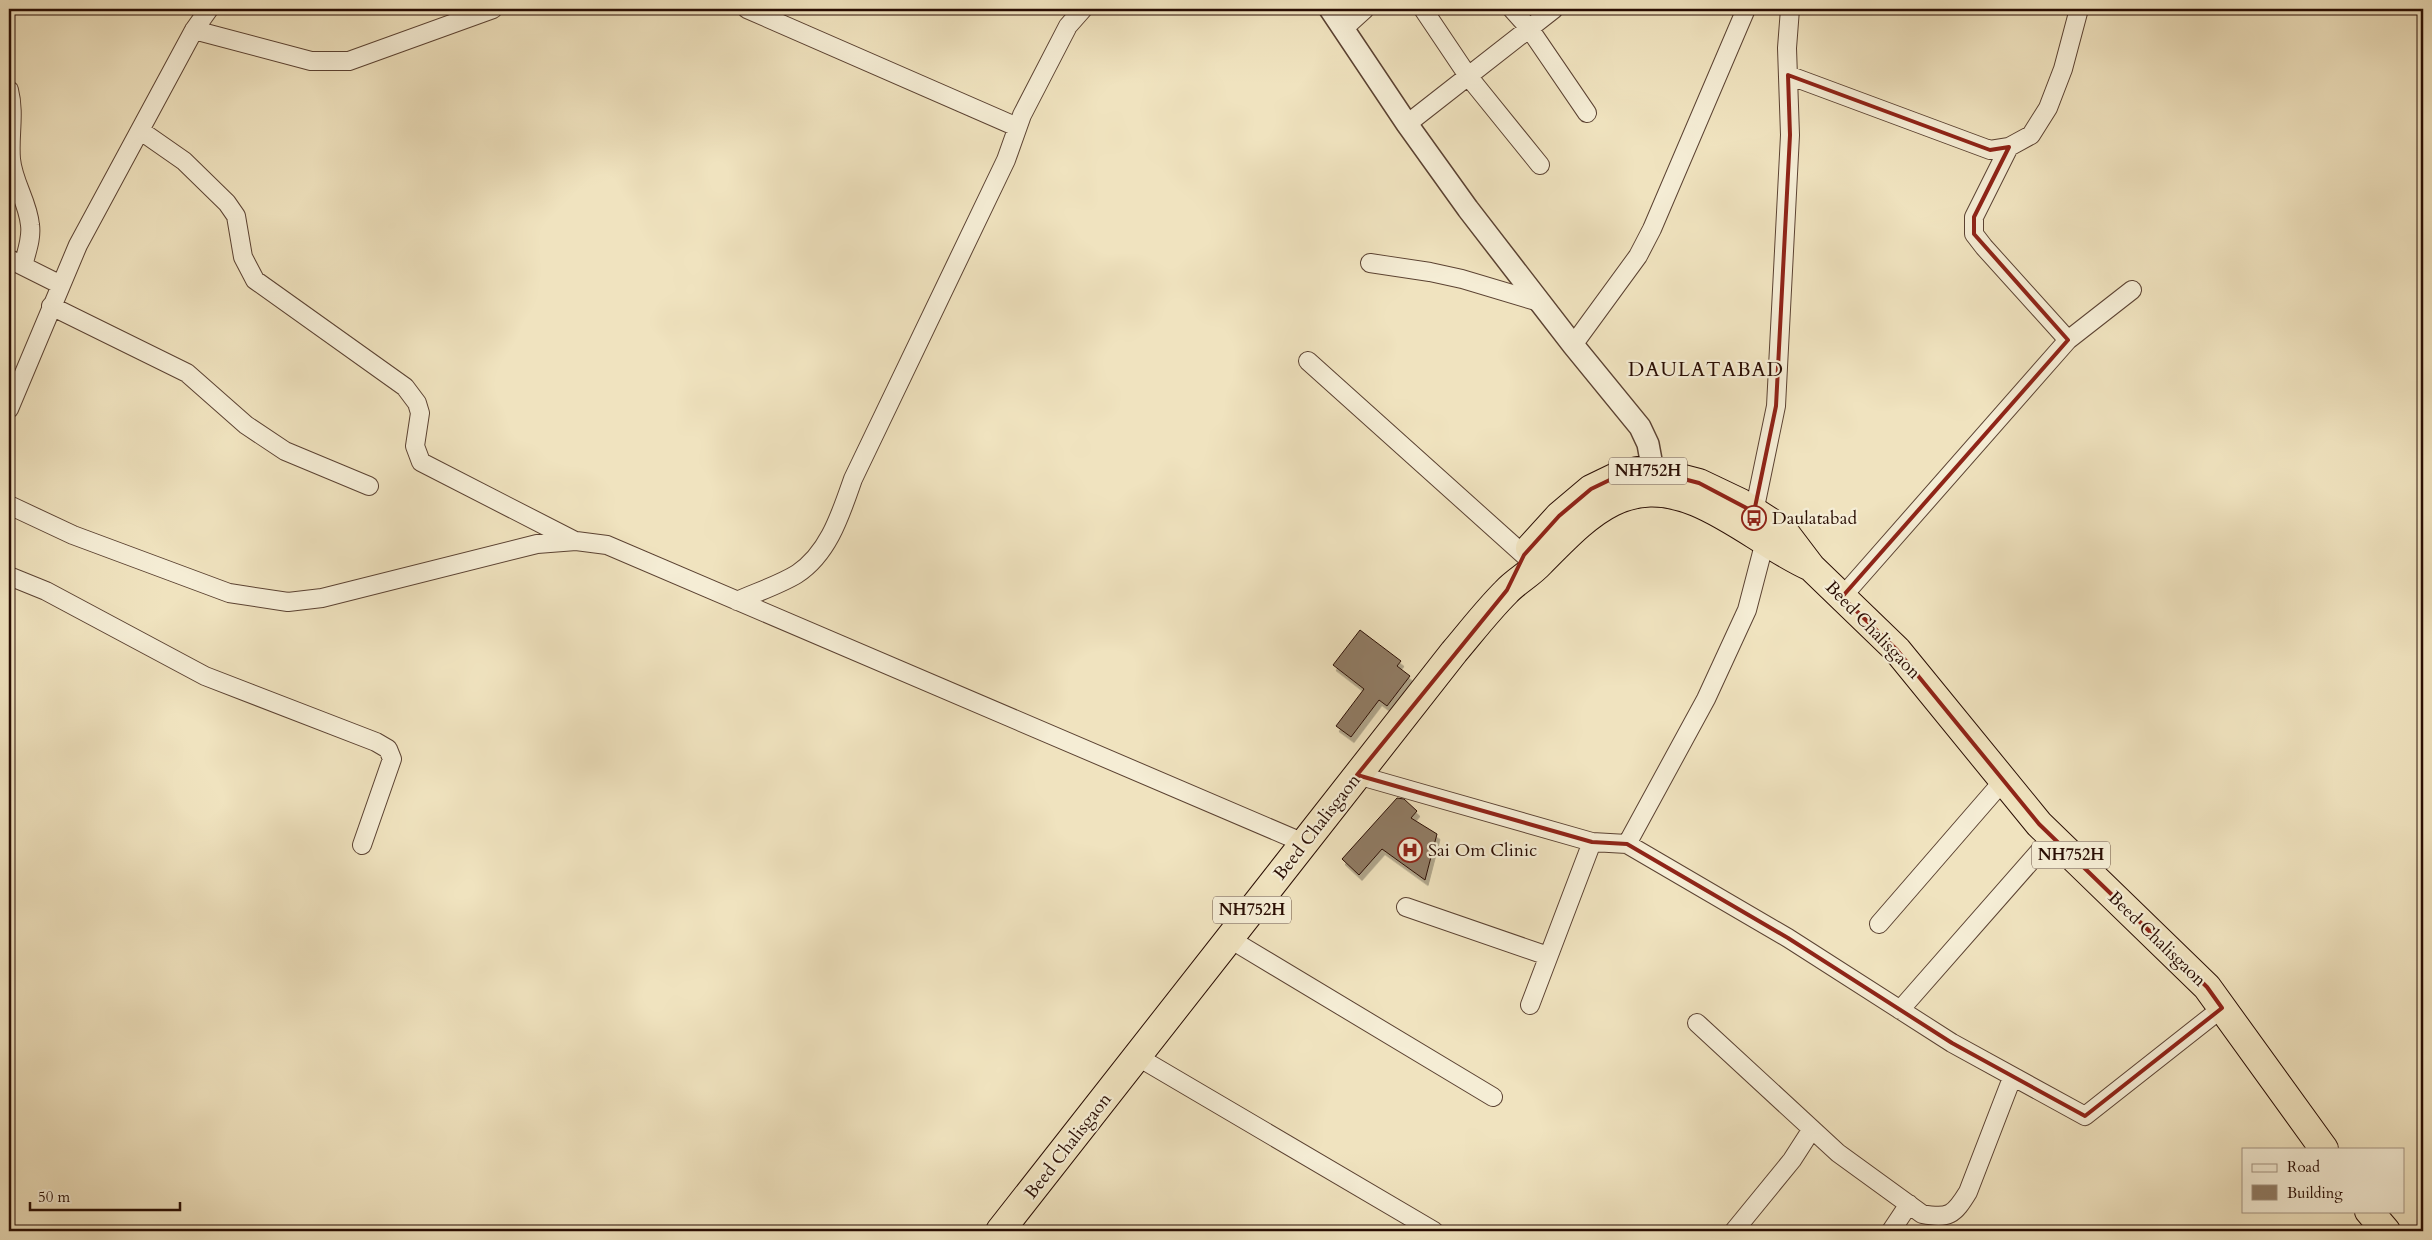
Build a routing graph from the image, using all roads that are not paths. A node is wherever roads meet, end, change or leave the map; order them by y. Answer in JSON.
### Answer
{"nodes":[{"id":1,"x":209,"y":9,"type":"edge"},
{"id":2,"x":493,"y":9,"type":"edge"},
{"id":3,"x":747,"y":9,"type":"edge"},
{"id":4,"x":1083,"y":9,"type":"edge"},
{"id":5,"x":1330,"y":9,"type":"edge"},
{"id":6,"x":1365,"y":9,"type":"edge"},
{"id":7,"x":1423,"y":9,"type":"edge"},
{"id":8,"x":1512,"y":9,"type":"edge"},
{"id":9,"x":1554,"y":9,"type":"edge"},
{"id":10,"x":1746,"y":9,"type":"edge"},
{"id":11,"x":1790,"y":9,"type":"edge"},
{"id":12,"x":2079,"y":9,"type":"edge"},
{"id":13,"x":1529,"y":28,"type":"junction"},
{"id":14,"x":1343,"y":29,"type":"junction"},
{"id":15,"x":194,"y":30,"type":"junction"},
{"id":16,"x":1788,"y":75,"type":"junction"},
{"id":17,"x":1468,"y":76,"type":"junction"},
{"id":18,"x":9,"y":90,"type":"edge"},
{"id":19,"x":1587,"y":113,"type":"dead end"},
{"id":20,"x":1407,"y":124,"type":"junction"},
{"id":21,"x":1016,"y":127,"type":"junction"},
{"id":22,"x":141,"y":131,"type":"junction"},
{"id":23,"x":2009,"y":147,"type":"junction"},
{"id":24,"x":1540,"y":165,"type":"dead end"},
{"id":25,"x":16,"y":263,"type":"edge"},
{"id":26,"x":1370,"y":263,"type":"dead end"},
{"id":27,"x":61,"y":285,"type":"junction"},
{"id":28,"x":2132,"y":290,"type":"dead end"},
{"id":29,"x":1539,"y":302,"type":"junction"},
{"id":30,"x":51,"y":306,"type":"junction"},
{"id":31,"x":2068,"y":340,"type":"junction"},
{"id":32,"x":1573,"y":345,"type":"junction"},
{"id":33,"x":1308,"y":361,"type":"dead end"},
{"id":34,"x":9,"y":409,"type":"edge"},
{"id":35,"x":1653,"y":471,"type":"junction"},
{"id":36,"x":369,"y":486,"type":"dead end"},
{"id":37,"x":9,"y":505,"type":"edge"},
{"id":38,"x":1754,"y":512,"type":"junction"},
{"id":39,"x":576,"y":541,"type":"junction"},
{"id":40,"x":1764,"y":541,"type":"junction"},
{"id":41,"x":1524,"y":555,"type":"junction"},
{"id":42,"x":1811,"y":567,"type":"junction"},
{"id":43,"x":9,"y":576,"type":"edge"},
{"id":44,"x":1507,"y":590,"type":"junction"},
{"id":45,"x":1842,"y":597,"type":"junction"},
{"id":46,"x":738,"y":601,"type":"junction"},
{"id":47,"x":1357,"y":775,"type":"junction"},
{"id":48,"x":2004,"y":781,"type":"junction"},
{"id":49,"x":2052,"y":837,"type":"junction"},
{"id":50,"x":1592,"y":842,"type":"junction"},
{"id":51,"x":1304,"y":843,"type":"junction"},
{"id":52,"x":1627,"y":844,"type":"junction"},
{"id":53,"x":362,"y":845,"type":"dead end"},
{"id":54,"x":1406,"y":907,"type":"dead end"},
{"id":55,"x":1879,"y":924,"type":"dead end"},
{"id":56,"x":1230,"y":938,"type":"junction"},
{"id":57,"x":1548,"y":956,"type":"junction"},
{"id":58,"x":1530,"y":1005,"type":"dead end"},
{"id":59,"x":2222,"y":1008,"type":"junction"},
{"id":60,"x":1900,"y":1010,"type":"junction"},
{"id":61,"x":1698,"y":1023,"type":"dead end"},
{"id":62,"x":1138,"y":1057,"type":"junction"},
{"id":63,"x":2012,"y":1078,"type":"junction"},
{"id":64,"x":1493,"y":1097,"type":"dead end"},
{"id":65,"x":1812,"y":1130,"type":"junction"},
{"id":66,"x":2323,"y":1148,"type":"edge"},
{"id":67,"x":1909,"y":1204,"type":"junction"},
{"id":68,"x":2370,"y":1212,"type":"edge"},
{"id":69,"x":1948,"y":1223,"type":"edge"},
{"id":70,"x":1000,"y":1231,"type":"edge"},
{"id":71,"x":1434,"y":1231,"type":"edge"},
{"id":72,"x":1734,"y":1231,"type":"edge"},
{"id":73,"x":1891,"y":1231,"type":"edge"},
{"id":74,"x":2386,"y":1231,"type":"edge"}],
"edges":[{"from":1,"to":15,"type":"street"},
{"from":2,"to":15,"type":"street"},
{"from":3,"to":21,"type":"street"},
{"from":4,"to":21,"type":"street"},
{"from":5,"to":14,"type":"street"},
{"from":6,"to":14,"type":"street"},
{"from":7,"to":17,"type":"street"},
{"from":8,"to":13,"type":"street"},
{"from":9,"to":13,"type":"street"},
{"from":10,"to":32,"type":"street"},
{"from":11,"to":16,"type":"street"},
{"from":12,"to":23,"type":"street"},
{"from":13,"to":17,"type":"street"},
{"from":13,"to":19,"type":"street"},
{"from":14,"to":20,"type":"street"},
{"from":15,"to":22,"type":"street"},
{"from":16,"to":23,"type":"street"},
{"from":16,"to":38,"type":"street"},
{"from":17,"to":20,"type":"street"},
{"from":17,"to":24,"type":"street"},
{"from":18,"to":25,"type":"street"},
{"from":20,"to":29,"type":"street"},
{"from":21,"to":46,"type":"street"},
{"from":22,"to":27,"type":"street"},
{"from":22,"to":39,"type":"street"},
{"from":23,"to":31,"type":"street"},
{"from":25,"to":27,"type":"street"},
{"from":26,"to":29,"type":"street"},
{"from":27,"to":30,"type":"street"},
{"from":28,"to":31,"type":"street"},
{"from":29,"to":32,"type":"street"},
{"from":30,"to":34,"type":"street"},
{"from":30,"to":36,"type":"street"},
{"from":31,"to":45,"type":"street"},
{"from":32,"to":35,"type":"street"},
{"from":33,"to":41,"type":"street"},
{"from":35,"to":38,"type":"highway","name":"Beed Chalisgaon","number":"NH752H"},
{"from":35,"to":41,"type":"highway","name":"Beed Chalisgaon","number":"NH752H"},
{"from":37,"to":39,"type":"street"},
{"from":38,"to":42,"type":"highway","name":"Beed Chalisgaon","number":"NH752H"},
{"from":39,"to":46,"type":"street"},
{"from":40,"to":42,"type":"highway","name":"Beed Chalisgaon","number":"NH752H"},
{"from":40,"to":44,"type":"highway","name":"Beed Chalisgaon","number":"NH752H"},
{"from":40,"to":52,"type":"street"},
{"from":41,"to":44,"type":"highway","name":"Beed Chalisgaon","number":"NH752H"},
{"from":42,"to":45,"type":"highway","name":"Beed Chalisgaon","number":"NH752H"},
{"from":43,"to":53,"type":"street"},
{"from":44,"to":47,"type":"highway","name":"Beed Chalisgaon","number":"NH752H"},
{"from":45,"to":48,"type":"highway","name":"Beed Chalisgaon","number":"NH752H"},
{"from":46,"to":51,"type":"street"},
{"from":47,"to":50,"type":"street"},
{"from":47,"to":51,"type":"highway","name":"Beed Chalisgaon","number":"NH752H"},
{"from":48,"to":49,"type":"highway","name":"Beed Chalisgaon","number":"NH752H"},
{"from":48,"to":55,"type":"street"},
{"from":49,"to":59,"type":"highway","name":"Beed Chalisgaon","number":"NH752H"},
{"from":49,"to":60,"type":"street"},
{"from":50,"to":52,"type":"street"},
{"from":50,"to":57,"type":"street"},
{"from":51,"to":56,"type":"highway","name":"Beed Chalisgaon","number":"NH752H"},
{"from":52,"to":60,"type":"street"},
{"from":54,"to":57,"type":"street"},
{"from":56,"to":62,"type":"highway","name":"Beed Chalisgaon","number":"NH752H"},
{"from":56,"to":64,"type":"street"},
{"from":57,"to":58,"type":"street"},
{"from":59,"to":63,"type":"street"},
{"from":59,"to":66,"type":"highway","name":"Beed Chalisgaon","number":"NH752H"},
{"from":60,"to":63,"type":"street"},
{"from":61,"to":65,"type":"street"},
{"from":62,"to":70,"type":"highway","name":"Beed Chalisgaon","number":"NH752H"},
{"from":62,"to":71,"type":"street"},
{"from":63,"to":69,"type":"street"},
{"from":65,"to":67,"type":"street"},
{"from":65,"to":72,"type":"street"},
{"from":67,"to":69,"type":"street"},
{"from":67,"to":73,"type":"street"},
{"from":68,"to":74,"type":"highway"}]}
